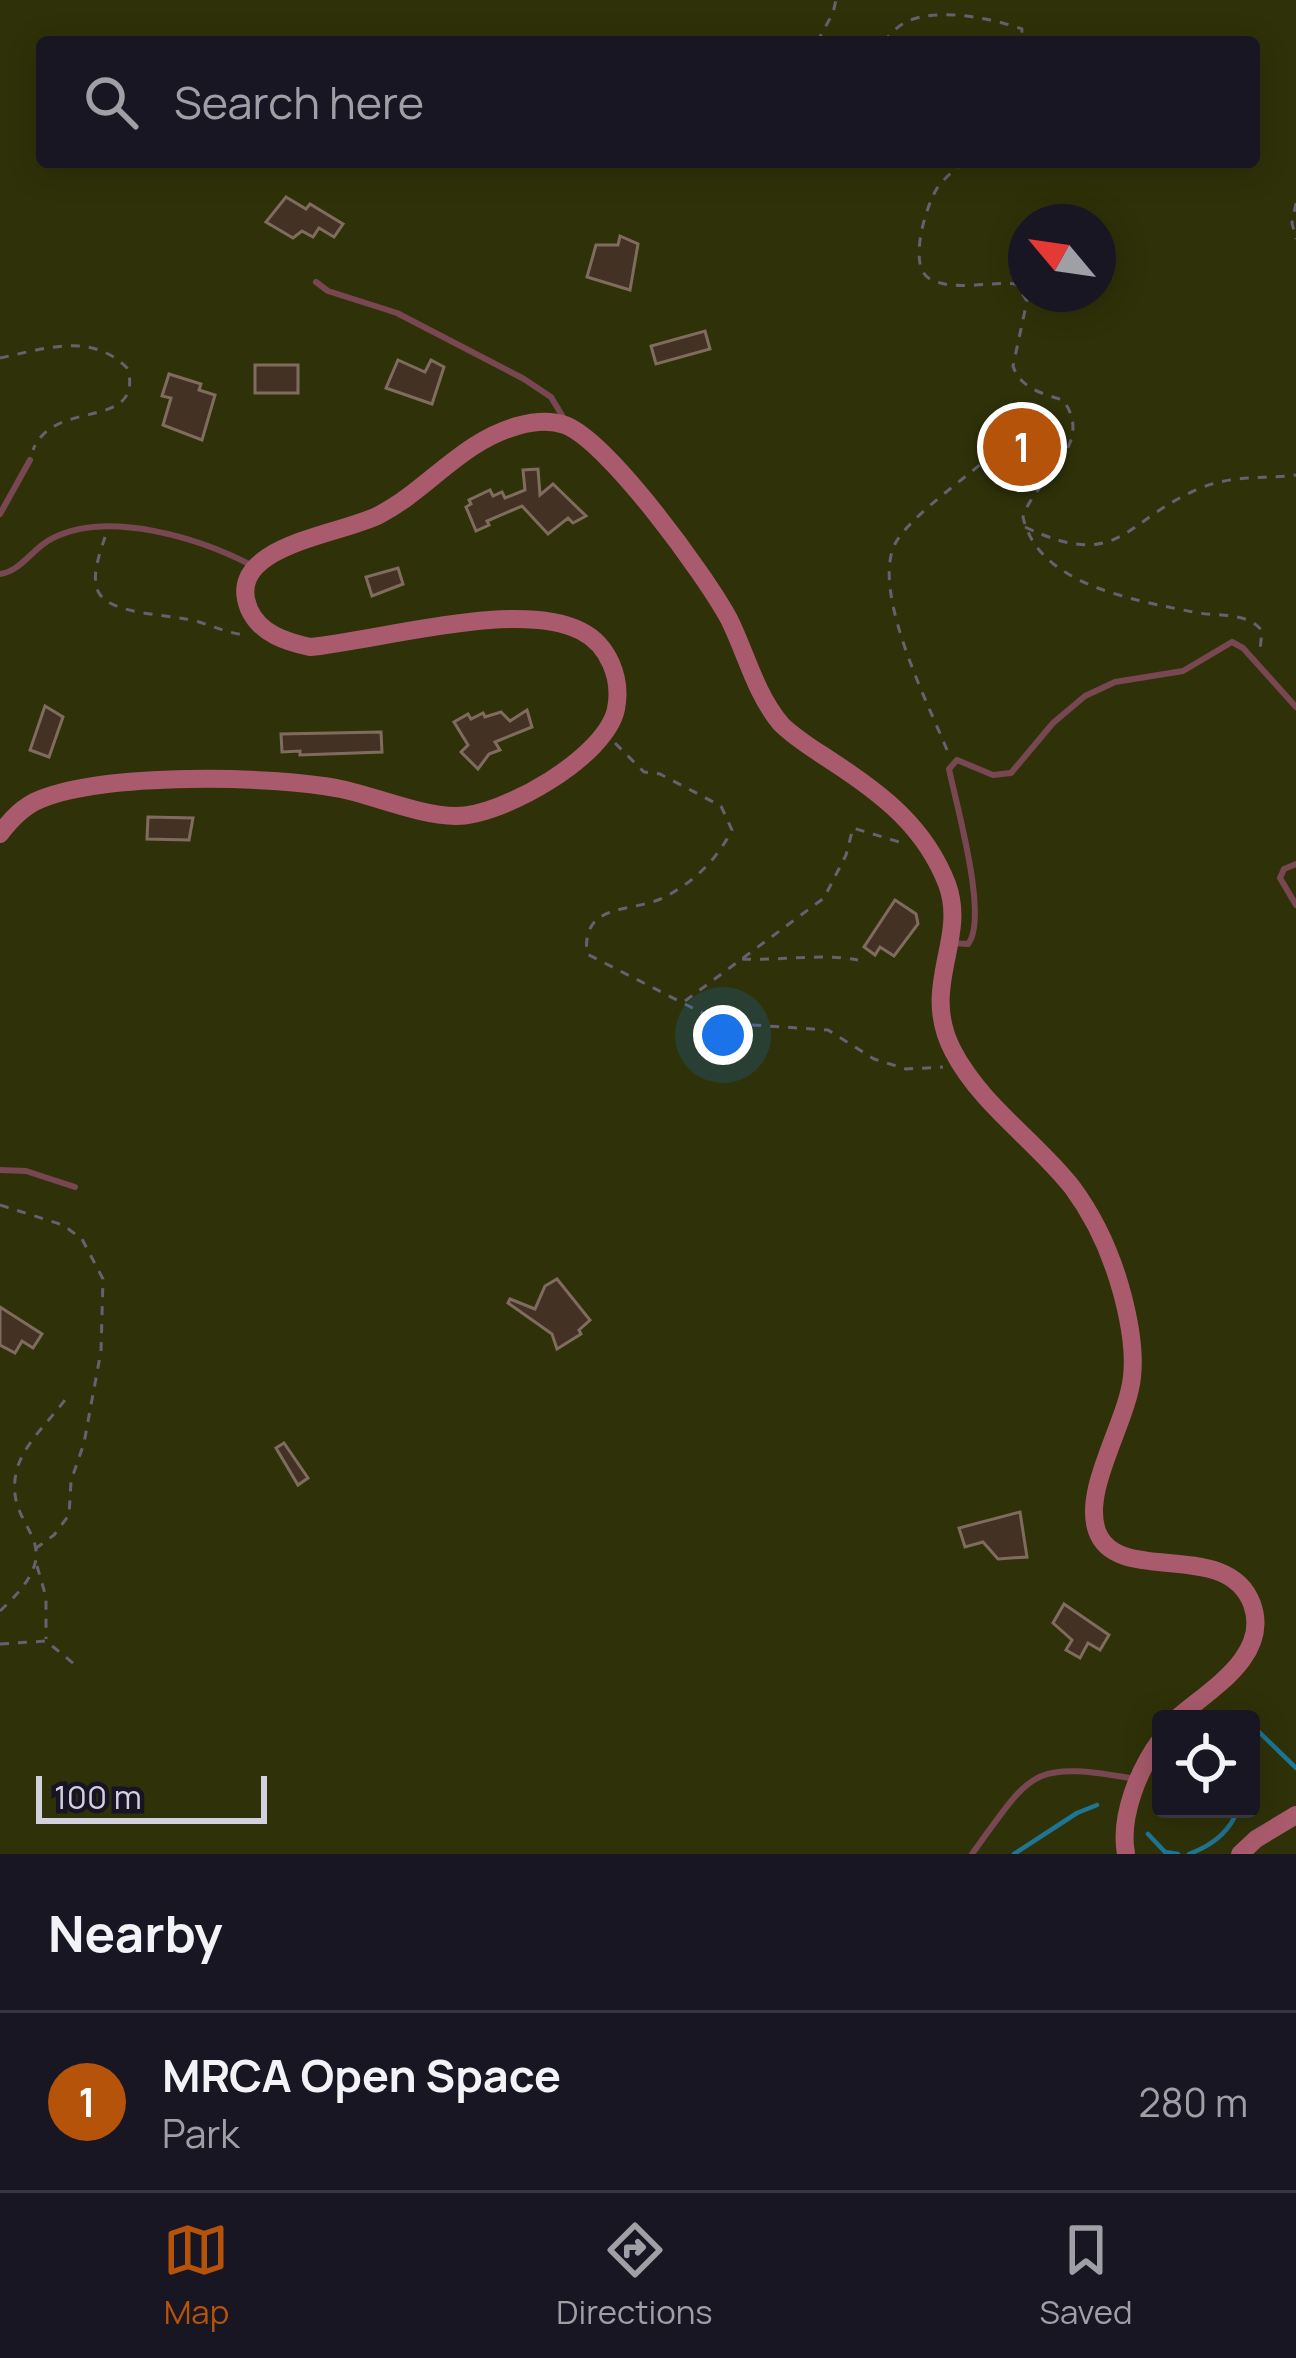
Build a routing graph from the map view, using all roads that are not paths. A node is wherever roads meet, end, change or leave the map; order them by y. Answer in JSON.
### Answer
{"nodes":[{"id":1,"x":316,"y":282,"type":"dead end"},
{"id":2,"x":567,"y":426,"type":"junction"},
{"id":3,"x":30,"y":460,"type":"road end"},
{"id":4,"x":0,"y":514,"type":"edge"},
{"id":5,"x":254,"y":566,"type":"junction"},
{"id":6,"x":0,"y":574,"type":"edge"},
{"id":7,"x":1296,"y":707,"type":"edge"},
{"id":8,"x":0,"y":834,"type":"edge"},
{"id":9,"x":1296,"y":864,"type":"edge"},
{"id":10,"x":1296,"y":905,"type":"edge"},
{"id":11,"x":949,"y":942,"type":"junction"},
{"id":12,"x":0,"y":1170,"type":"edge"},
{"id":13,"x":75,"y":1187,"type":"dead end"},
{"id":14,"x":1186,"y":1710,"type":"edge"},
{"id":15,"x":1152,"y":1756,"type":"edge"},
{"id":16,"x":1139,"y":1780,"type":"junction"},
{"id":17,"x":1296,"y":1815,"type":"edge"},
{"id":18,"x":972,"y":1854,"type":"edge"},
{"id":19,"x":1126,"y":1854,"type":"edge"},
{"id":20,"x":1240,"y":1854,"type":"edge"}],
"edges":[{"from":1,"to":2,"type":"lane"},
{"from":2,"to":5,"type":"main road"},
{"from":2,"to":11,"type":"main road"},
{"from":3,"to":4,"type":"lane"},
{"from":5,"to":6,"type":"lane"},
{"from":5,"to":8,"type":"main road"},
{"from":7,"to":11,"type":"lane"},
{"from":9,"to":10,"type":"lane"},
{"from":11,"to":14,"type":"main road"},
{"from":12,"to":13,"type":"lane"},
{"from":15,"to":16,"type":"main road"},
{"from":16,"to":18,"type":"lane"},
{"from":16,"to":19,"type":"main road"},
{"from":17,"to":20,"type":"main road"}]}
